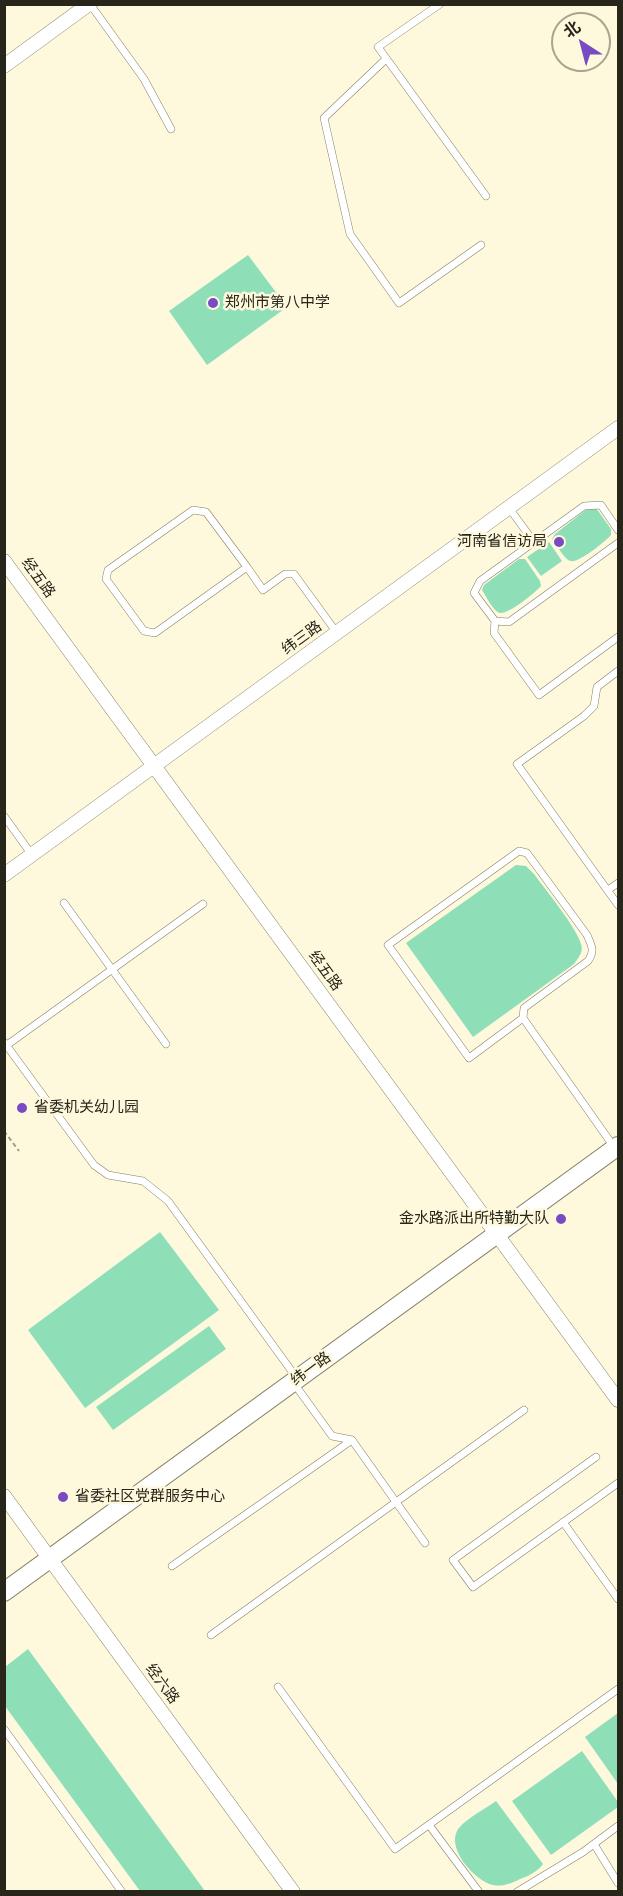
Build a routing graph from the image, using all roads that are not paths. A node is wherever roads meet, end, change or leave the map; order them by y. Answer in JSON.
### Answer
{"nodes":[{"id":1,"x":90,"y":4,"type":"edge"},
{"id":2,"x":440,"y":4,"type":"edge"},
{"id":3,"x":386,"y":58,"type":"junction"},
{"id":4,"x":4,"y":66,"type":"edge"},
{"id":5,"x":171,"y":129,"type":"dead end"},
{"id":6,"x":486,"y":196,"type":"dead end"},
{"id":7,"x":481,"y":245,"type":"dead end"},
{"id":8,"x":618,"y":428,"type":"edge"},
{"id":9,"x":509,"y":508,"type":"junction"},
{"id":10,"x":618,"y":530,"type":"edge"},
{"id":11,"x":534,"y":542,"type":"junction"},
{"id":12,"x":618,"y":543,"type":"edge"},
{"id":13,"x":4,"y":561,"type":"edge"},
{"id":14,"x":247,"y":567,"type":"junction"},
{"id":15,"x":495,"y":621,"type":"junction"},
{"id":16,"x":337,"y":633,"type":"junction"},
{"id":17,"x":618,"y":638,"type":"edge"},
{"id":18,"x":618,"y":671,"type":"edge"},
{"id":19,"x":154,"y":766,"type":"junction"},
{"id":20,"x":4,"y":816,"type":"edge"},
{"id":21,"x":32,"y":855,"type":"junction"},
{"id":22,"x":4,"y":875,"type":"edge"},
{"id":23,"x":618,"y":883,"type":"edge"},
{"id":24,"x":608,"y":890,"type":"junction"},
{"id":25,"x":64,"y":903,"type":"dead end"},
{"id":26,"x":203,"y":904,"type":"dead end"},
{"id":27,"x":618,"y":904,"type":"edge"},
{"id":28,"x":112,"y":970,"type":"junction"},
{"id":29,"x":524,"y":1018,"type":"junction"},
{"id":30,"x":6,"y":1044,"type":"edge"},
{"id":31,"x":166,"y":1044,"type":"dead end"},
{"id":32,"x":617,"y":1148,"type":"edge"},
{"id":33,"x":497,"y":1234,"type":"junction"},
{"id":34,"x":295,"y":1381,"type":"junction"},
{"id":35,"x":618,"y":1400,"type":"edge"},
{"id":36,"x":524,"y":1410,"type":"dead end"},
{"id":37,"x":352,"y":1440,"type":"junction"},
{"id":38,"x":596,"y":1457,"type":"dead end"},
{"id":39,"x":618,"y":1483,"type":"edge"},
{"id":40,"x":4,"y":1496,"type":"edge"},
{"id":41,"x":396,"y":1502,"type":"junction"},
{"id":42,"x":563,"y":1522,"type":"junction"},
{"id":43,"x":425,"y":1543,"type":"dead end"},
{"id":44,"x":50,"y":1558,"type":"junction"},
{"id":45,"x":172,"y":1566,"type":"dead end"},
{"id":46,"x":4,"y":1592,"type":"edge"},
{"id":47,"x":618,"y":1599,"type":"edge"},
{"id":48,"x":211,"y":1635,"type":"dead end"},
{"id":49,"x":278,"y":1687,"type":"dead end"},
{"id":50,"x":618,"y":1689,"type":"edge"},
{"id":51,"x":4,"y":1730,"type":"edge"},
{"id":52,"x":429,"y":1825,"type":"junction"},
{"id":53,"x":618,"y":1826,"type":"edge"},
{"id":54,"x":594,"y":1844,"type":"junction"},
{"id":55,"x":618,"y":1883,"type":"edge"},
{"id":56,"x":122,"y":1892,"type":"edge"},
{"id":57,"x":293,"y":1892,"type":"edge"},
{"id":58,"x":479,"y":1892,"type":"edge"},
{"id":59,"x":517,"y":1892,"type":"edge"}],
"edges":[{"from":1,"to":4,"type":"street"},
{"from":1,"to":5,"type":"lane"},
{"from":2,"to":3,"type":"lane"},
{"from":3,"to":6,"type":"lane"},
{"from":3,"to":7,"type":"lane"},
{"from":8,"to":9,"type":"street","name":"纬三路"},
{"from":9,"to":11,"type":"lane"},
{"from":9,"to":16,"type":"street","name":"纬三路"},
{"from":10,"to":11,"type":"lane"},
{"from":11,"to":15,"type":"lane"},
{"from":12,"to":15,"type":"lane"},
{"from":13,"to":19,"type":"street","name":"经五路"},
{"from":14,"to":14,"type":"lane"},
{"from":14,"to":16,"type":"lane"},
{"from":15,"to":17,"type":"lane"},
{"from":16,"to":19,"type":"street","name":"纬三路"},
{"from":18,"to":24,"type":"lane"},
{"from":19,"to":21,"type":"street","name":"纬三路"},
{"from":19,"to":33,"type":"street","name":"经五路"},
{"from":20,"to":21,"type":"lane"},
{"from":21,"to":22,"type":"street","name":"纬三路"},
{"from":23,"to":24,"type":"lane"},
{"from":24,"to":27,"type":"lane"},
{"from":25,"to":28,"type":"lane"},
{"from":26,"to":28,"type":"lane"},
{"from":28,"to":30,"type":"lane"},
{"from":28,"to":31,"type":"lane"},
{"from":29,"to":29,"type":"lane"},
{"from":29,"to":32,"type":"lane"},
{"from":30,"to":34,"type":"lane"},
{"from":32,"to":33,"type":"street","name":"纬一路"},
{"from":33,"to":34,"type":"street","name":"纬一路"},
{"from":33,"to":35,"type":"street","name":"经五路"},
{"from":34,"to":37,"type":"lane"},
{"from":34,"to":44,"type":"street","name":"纬一路"},
{"from":36,"to":41,"type":"lane"},
{"from":37,"to":41,"type":"lane"},
{"from":37,"to":45,"type":"lane"},
{"from":38,"to":42,"type":"lane"},
{"from":39,"to":42,"type":"lane"},
{"from":40,"to":44,"type":"street","name":"经六路"},
{"from":41,"to":43,"type":"lane"},
{"from":41,"to":48,"type":"lane"},
{"from":42,"to":47,"type":"lane"},
{"from":44,"to":46,"type":"street","name":"纬一路"},
{"from":44,"to":57,"type":"street","name":"经六路"},
{"from":49,"to":52,"type":"lane"},
{"from":50,"to":52,"type":"lane"},
{"from":51,"to":56,"type":"lane"},
{"from":52,"to":58,"type":"lane"},
{"from":53,"to":54,"type":"lane"},
{"from":54,"to":55,"type":"lane"},
{"from":54,"to":59,"type":"lane"}]}
